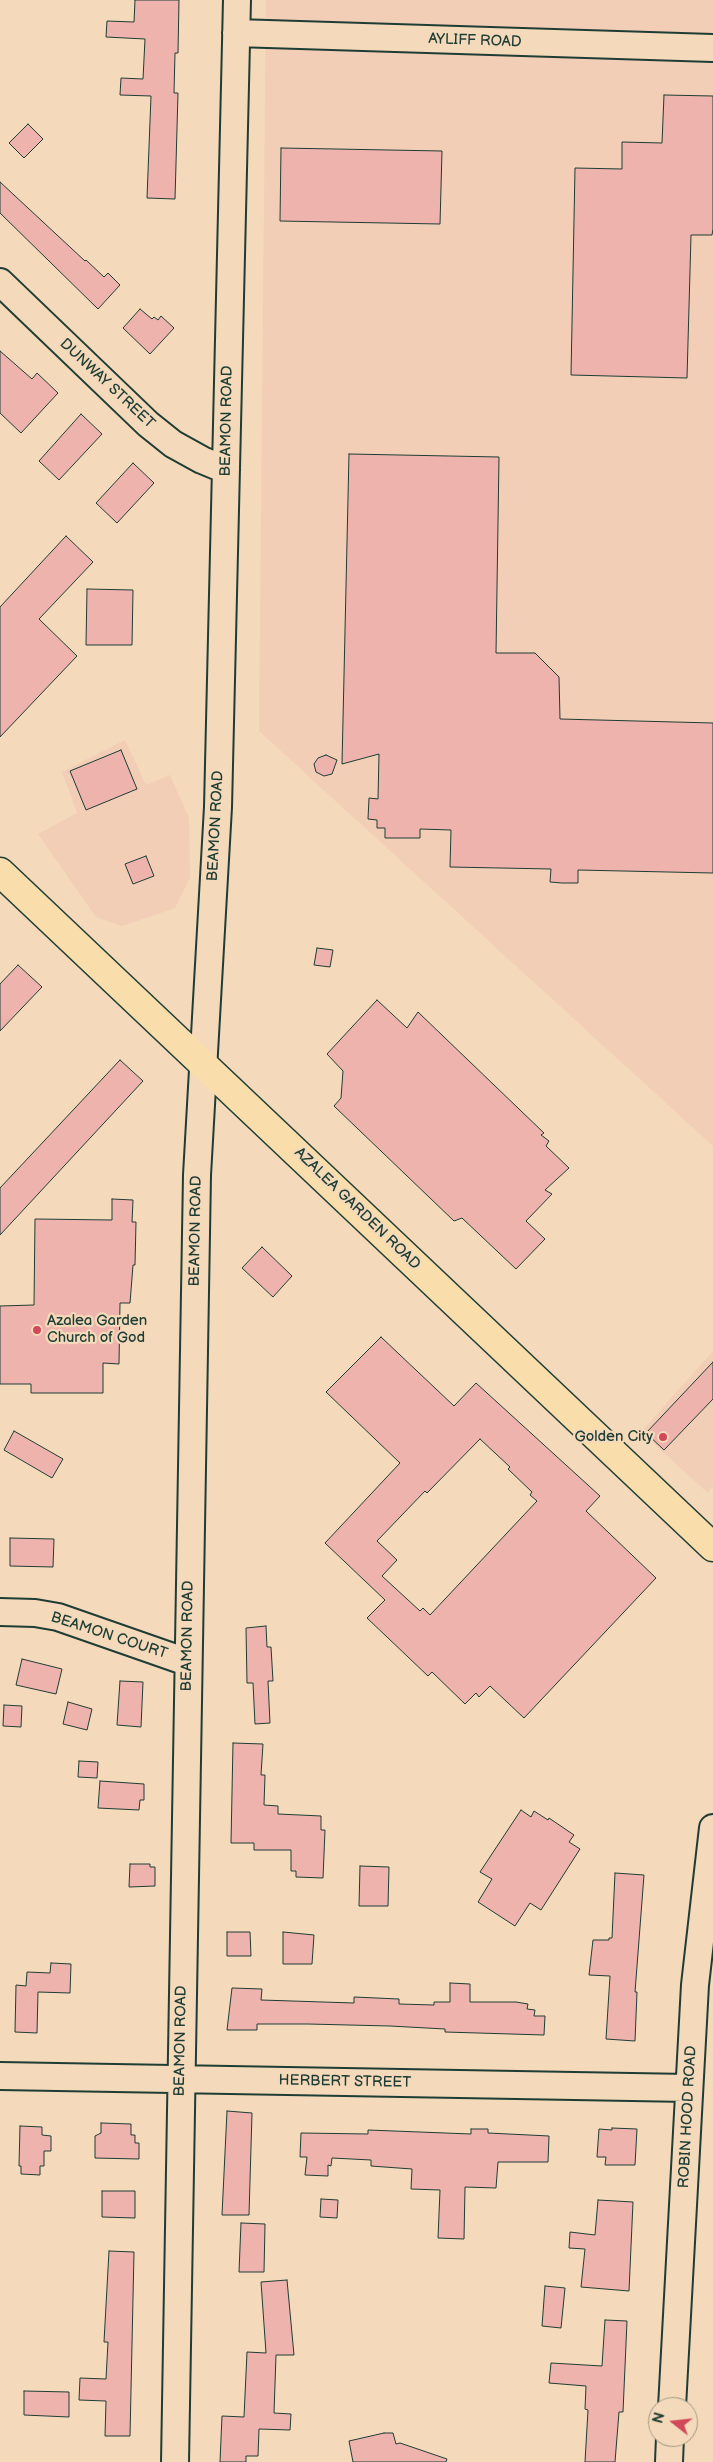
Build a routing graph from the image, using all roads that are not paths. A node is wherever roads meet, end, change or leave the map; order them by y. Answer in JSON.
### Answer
{"nodes":[{"id":1,"x":237,"y":0,"type":"edge"},
{"id":2,"x":236,"y":33,"type":"junction"},
{"id":3,"x":713,"y":48,"type":"edge"},
{"id":4,"x":0,"y":282,"type":"edge"},
{"id":5,"x":226,"y":470,"type":"junction"},
{"id":6,"x":0,"y":872,"type":"edge"},
{"id":7,"x":204,"y":1064,"type":"junction"},
{"id":8,"x":709,"y":1536,"type":"edge"},
{"id":9,"x":0,"y":1612,"type":"edge"},
{"id":10,"x":187,"y":1662,"type":"junction"},
{"id":11,"x":713,"y":1828,"type":"edge"},
{"id":12,"x":0,"y":2076,"type":"edge"},
{"id":13,"x":180,"y":2080,"type":"junction"},
{"id":14,"x":689,"y":2088,"type":"junction"},
{"id":15,"x":673,"y":2397,"type":"edge"},
{"id":16,"x":670,"y":2447,"type":"edge"},
{"id":17,"x":175,"y":2462,"type":"edge"},
{"id":18,"x":669,"y":2462,"type":"edge"}],
"edges":[{"from":1,"to":2,"type":"street","name":"BEAMON ROAD"},
{"from":2,"to":3,"type":"street","name":"AYLIFF ROAD"},
{"from":2,"to":5,"type":"street","name":"BEAMON ROAD"},
{"from":4,"to":5,"type":"street","name":"DUNWAY STREET"},
{"from":5,"to":7,"type":"street","name":"BEAMON ROAD"},
{"from":6,"to":7,"type":"main road","name":"AZALEA GARDEN ROAD"},
{"from":7,"to":8,"type":"main road","name":"AZALEA GARDEN ROAD"},
{"from":7,"to":10,"type":"street","name":"BEAMON ROAD"},
{"from":9,"to":10,"type":"street","name":"BEAMON COURT"},
{"from":10,"to":13,"type":"street","name":"BEAMON ROAD"},
{"from":11,"to":14,"type":"street","name":"ROBIN HOOD ROAD"},
{"from":12,"to":13,"type":"street","name":"HERBERT STREET"},
{"from":13,"to":14,"type":"street","name":"HERBERT STREET"},
{"from":13,"to":17,"type":"street","name":"BEAMON ROAD"},
{"from":14,"to":15,"type":"street","name":"ROBIN HOOD ROAD"},
{"from":16,"to":18,"type":"street"}]}
